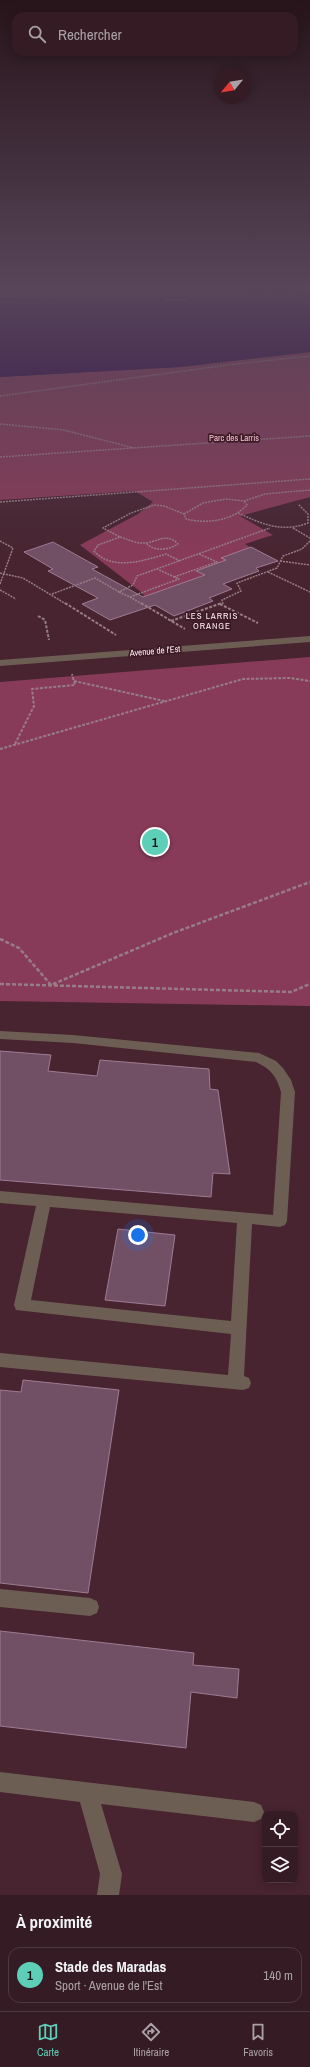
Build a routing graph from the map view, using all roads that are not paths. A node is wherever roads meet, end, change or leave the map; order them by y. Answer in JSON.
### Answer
{"nodes":[{"id":1,"x":310,"y":639,"type":"edge"},
{"id":2,"x":0,"y":663,"type":"edge"},
{"id":3,"x":0,"y":1035,"type":"edge"},
{"id":4,"x":0,"y":1197,"type":"edge"},
{"id":5,"x":44,"y":1201,"type":"junction"},
{"id":6,"x":245,"y":1218,"type":"junction"},
{"id":7,"x":240,"y":1328,"type":"junction"},
{"id":8,"x":0,"y":1360,"type":"edge"},
{"id":9,"x":0,"y":1598,"type":"edge"},
{"id":10,"x":90,"y":1607,"type":"dead end"},
{"id":11,"x":0,"y":1782,"type":"edge"},
{"id":12,"x":87,"y":1792,"type":"junction"},
{"id":13,"x":254,"y":1812,"type":"dead end"},
{"id":14,"x":108,"y":1895,"type":"edge"}],
"edges":[{"from":1,"to":2,"type":"street","name":"Avenue de l'Est"},
{"from":3,"to":6,"type":"street"},
{"from":4,"to":5,"type":"street"},
{"from":5,"to":6,"type":"street"},
{"from":5,"to":7,"type":"street"},
{"from":6,"to":7,"type":"street"},
{"from":7,"to":8,"type":"street"},
{"from":9,"to":10,"type":"street"},
{"from":11,"to":12,"type":"street"},
{"from":12,"to":13,"type":"street"},
{"from":12,"to":14,"type":"street"}]}
